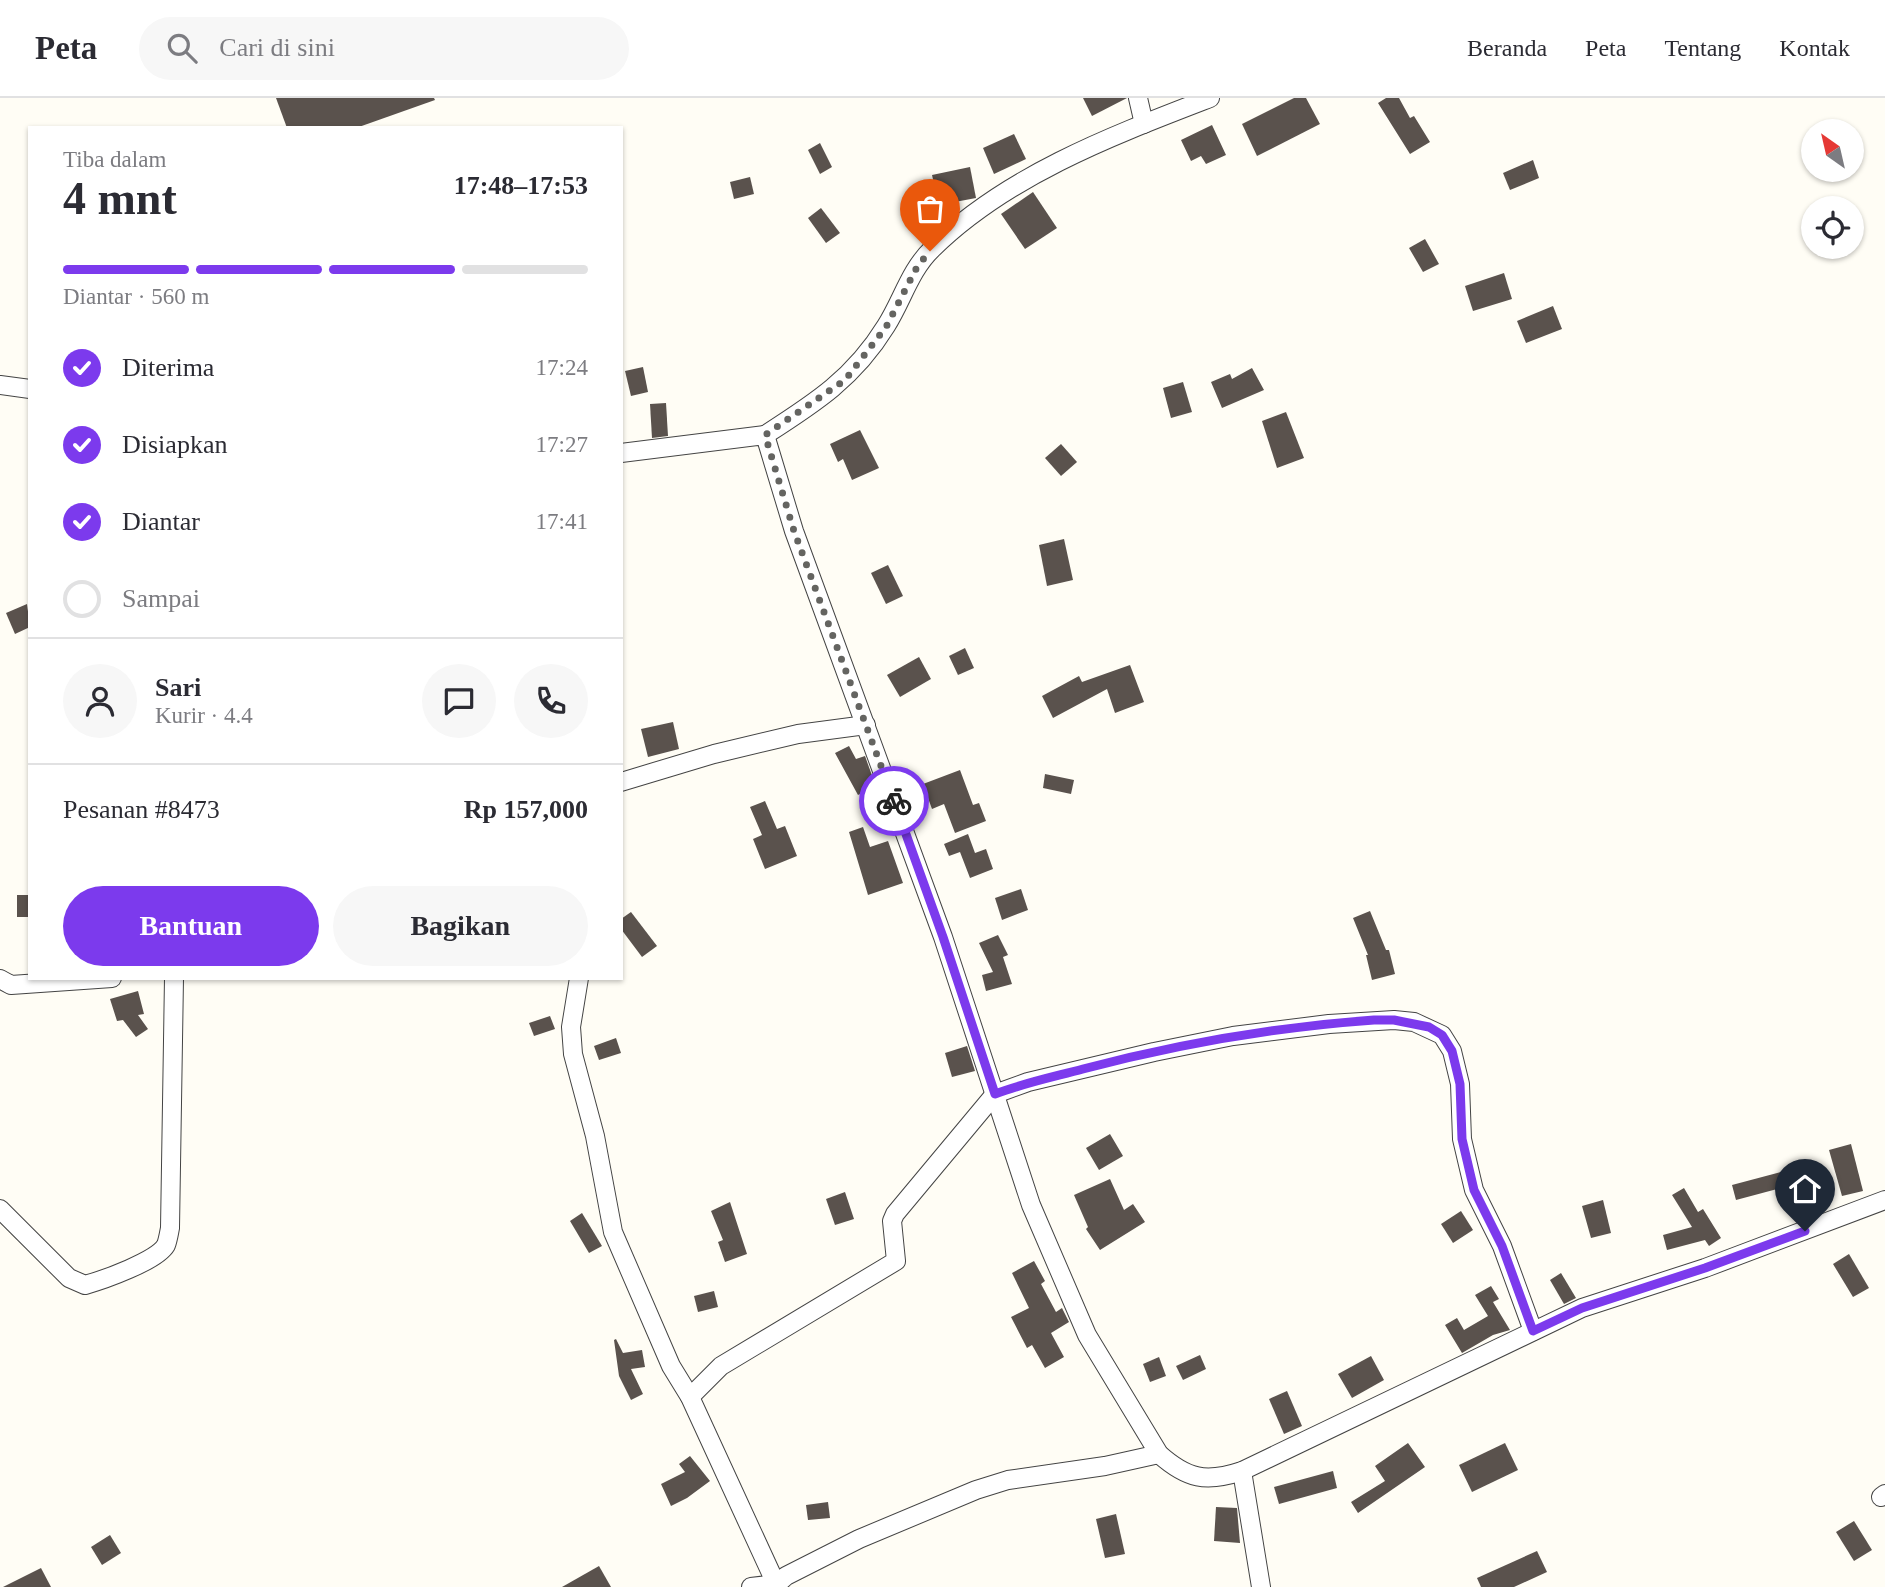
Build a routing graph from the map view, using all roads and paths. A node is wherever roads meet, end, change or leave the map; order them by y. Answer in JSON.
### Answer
{"nodes":[{"id":1,"x":1138,"y":98,"type":"edge"},
{"id":2,"x":1210,"y":98,"type":"edge"},
{"id":3,"x":1144,"y":124,"type":"junction"},
{"id":4,"x":0,"y":385,"type":"edge"},
{"id":5,"x":28,"y":389,"type":"edge"},
{"id":6,"x":765,"y":435,"type":"junction"},
{"id":7,"x":623,"y":453,"type":"edge"},
{"id":8,"x":866,"y":725,"type":"junction"},
{"id":9,"x":623,"y":781,"type":"edge"},
{"id":10,"x":0,"y":979,"type":"edge"},
{"id":11,"x":87,"y":980,"type":"edge"},
{"id":12,"x":174,"y":980,"type":"edge"},
{"id":13,"x":579,"y":980,"type":"edge"},
{"id":14,"x":995,"y":1094,"type":"junction"},
{"id":15,"x":1885,"y":1200,"type":"edge"},
{"id":16,"x":0,"y":1209,"type":"edge"},
{"id":17,"x":1533,"y":1331,"type":"junction"},
{"id":18,"x":690,"y":1397,"type":"junction"},
{"id":19,"x":1158,"y":1454,"type":"junction"},
{"id":20,"x":1242,"y":1471,"type":"junction"},
{"id":21,"x":775,"y":1586,"type":"edge"},
{"id":22,"x":751,"y":1587,"type":"edge"},
{"id":23,"x":1261,"y":1587,"type":"edge"}],
"edges":[{"from":1,"to":3,"type":"street"},
{"from":2,"to":3,"type":"street"},
{"from":3,"to":6,"type":"street"},
{"from":4,"to":5,"type":"street"},
{"from":6,"to":7,"type":"street"},
{"from":6,"to":8,"type":"street"},
{"from":8,"to":9,"type":"street"},
{"from":8,"to":14,"type":"street"},
{"from":10,"to":11,"type":"street"},
{"from":12,"to":16,"type":"street"},
{"from":13,"to":18,"type":"street"},
{"from":14,"to":17,"type":"street"},
{"from":14,"to":18,"type":"street"},
{"from":14,"to":19,"type":"street"},
{"from":15,"to":17,"type":"street"},
{"from":17,"to":20,"type":"street"},
{"from":18,"to":21,"type":"street"},
{"from":19,"to":20,"type":"street"},
{"from":19,"to":21,"type":"street"},
{"from":20,"to":23,"type":"street"},
{"from":21,"to":22,"type":"street"}]}
